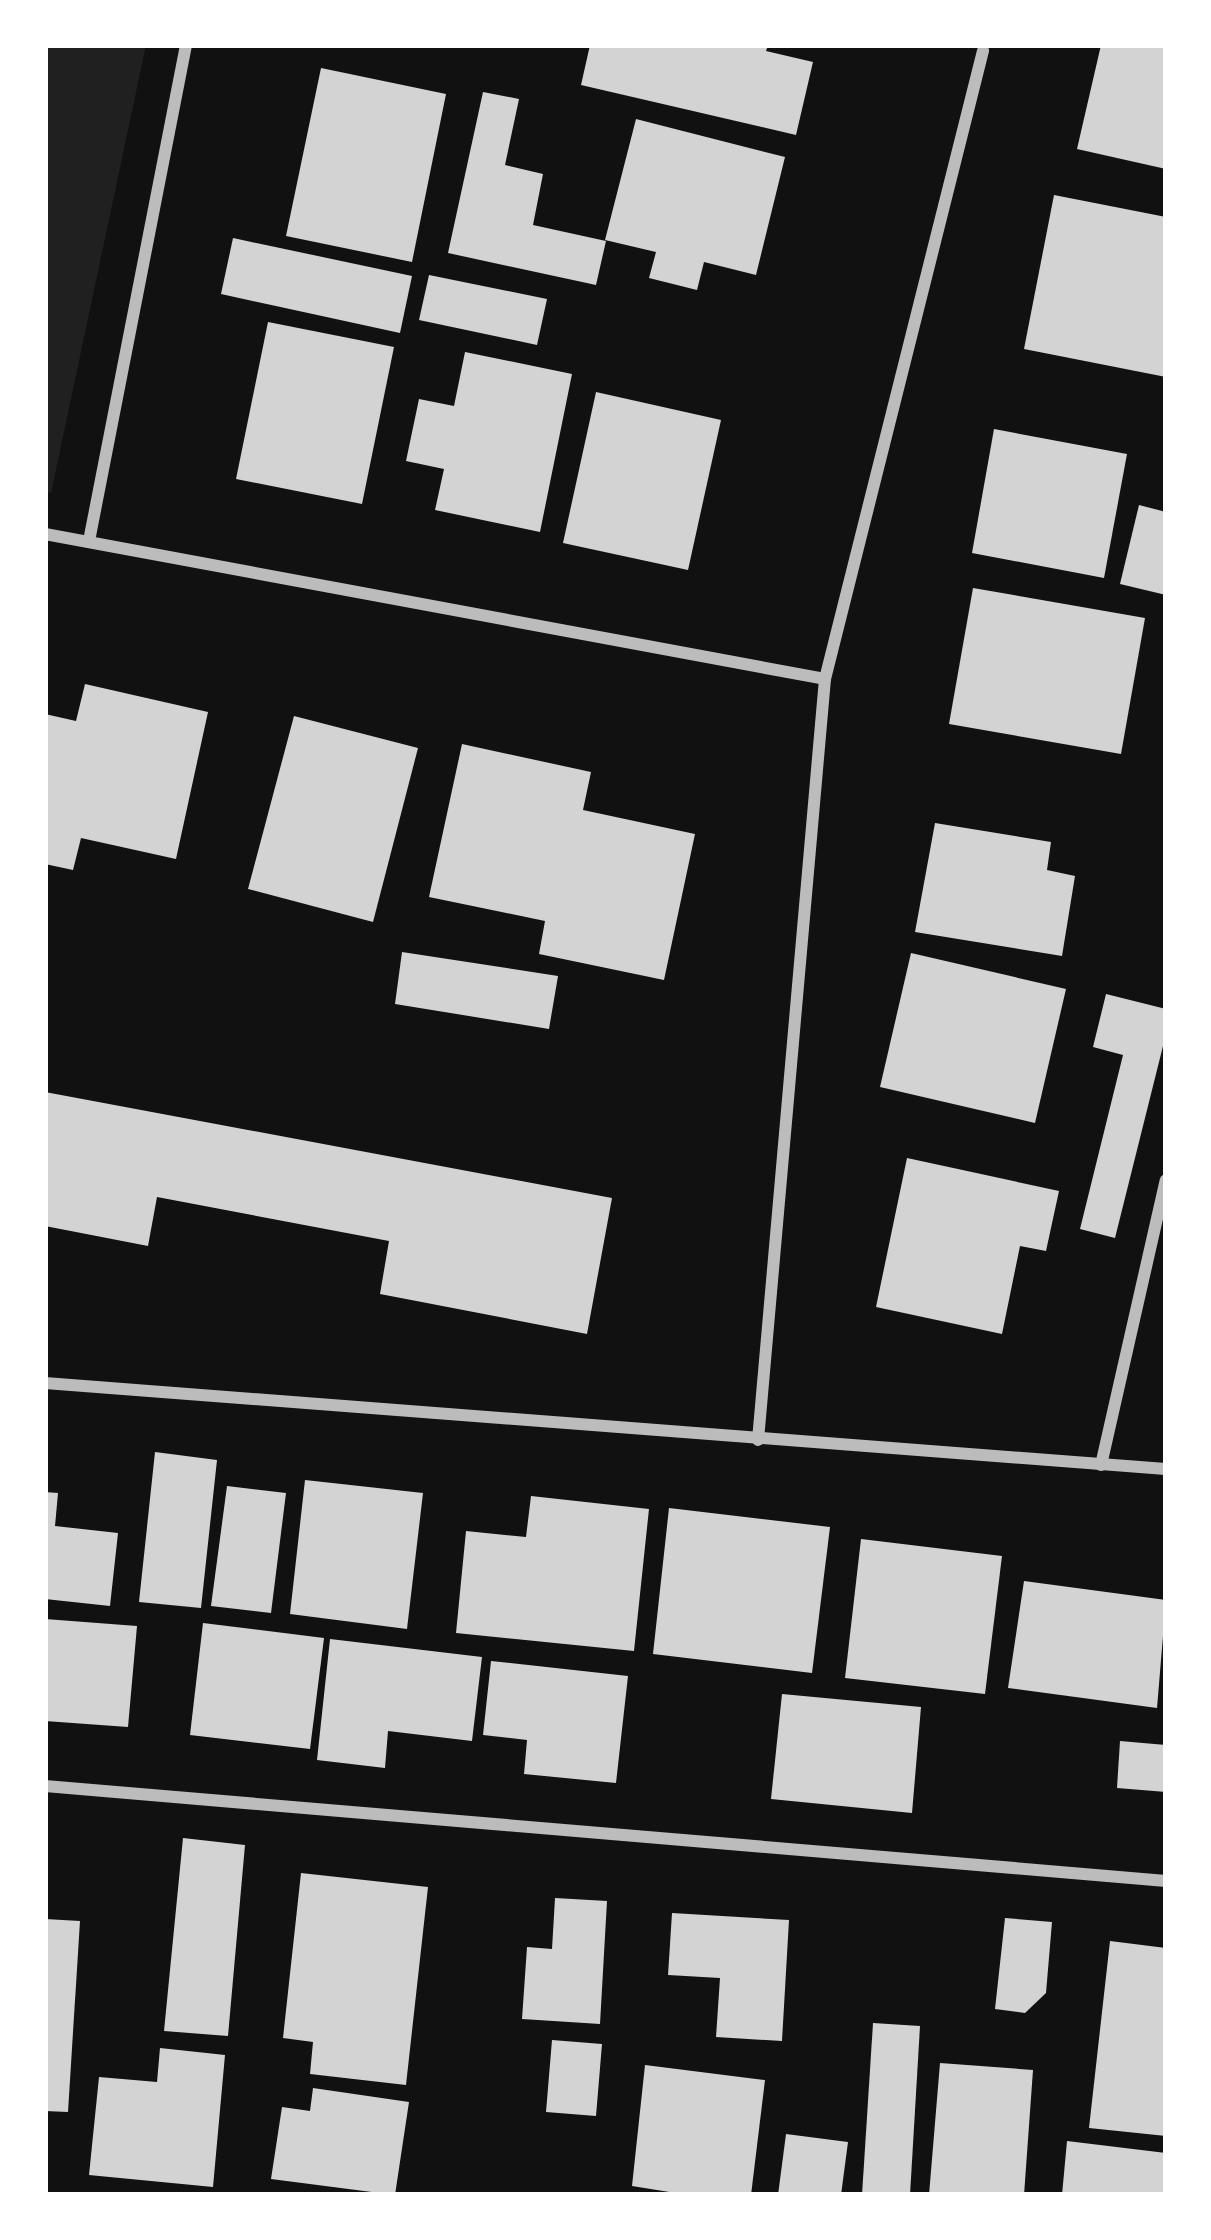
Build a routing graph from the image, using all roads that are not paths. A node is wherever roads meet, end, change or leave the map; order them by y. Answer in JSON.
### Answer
{"nodes":[{"id":1,"x":187,"y":45,"type":"edge"},
{"id":2,"x":983,"y":50,"type":"dead end"},
{"id":3,"x":45,"y":534,"type":"edge"},
{"id":4,"x":89,"y":541,"type":"junction"},
{"id":5,"x":825,"y":680,"type":"junction"},
{"id":6,"x":1166,"y":1180,"type":"edge"},
{"id":7,"x":45,"y":1383,"type":"edge"},
{"id":8,"x":758,"y":1440,"type":"junction"},
{"id":9,"x":1101,"y":1465,"type":"junction"},
{"id":10,"x":1166,"y":1469,"type":"edge"},
{"id":11,"x":45,"y":1786,"type":"edge"},
{"id":12,"x":1166,"y":1881,"type":"edge"}],
"edges":[{"from":1,"to":4,"type":"street"},
{"from":2,"to":5,"type":"street"},
{"from":3,"to":4,"type":"street"},
{"from":4,"to":5,"type":"street"},
{"from":5,"to":8,"type":"street"},
{"from":6,"to":9,"type":"street"},
{"from":7,"to":8,"type":"street"},
{"from":8,"to":9,"type":"street"},
{"from":9,"to":10,"type":"street"},
{"from":11,"to":12,"type":"street"}]}
